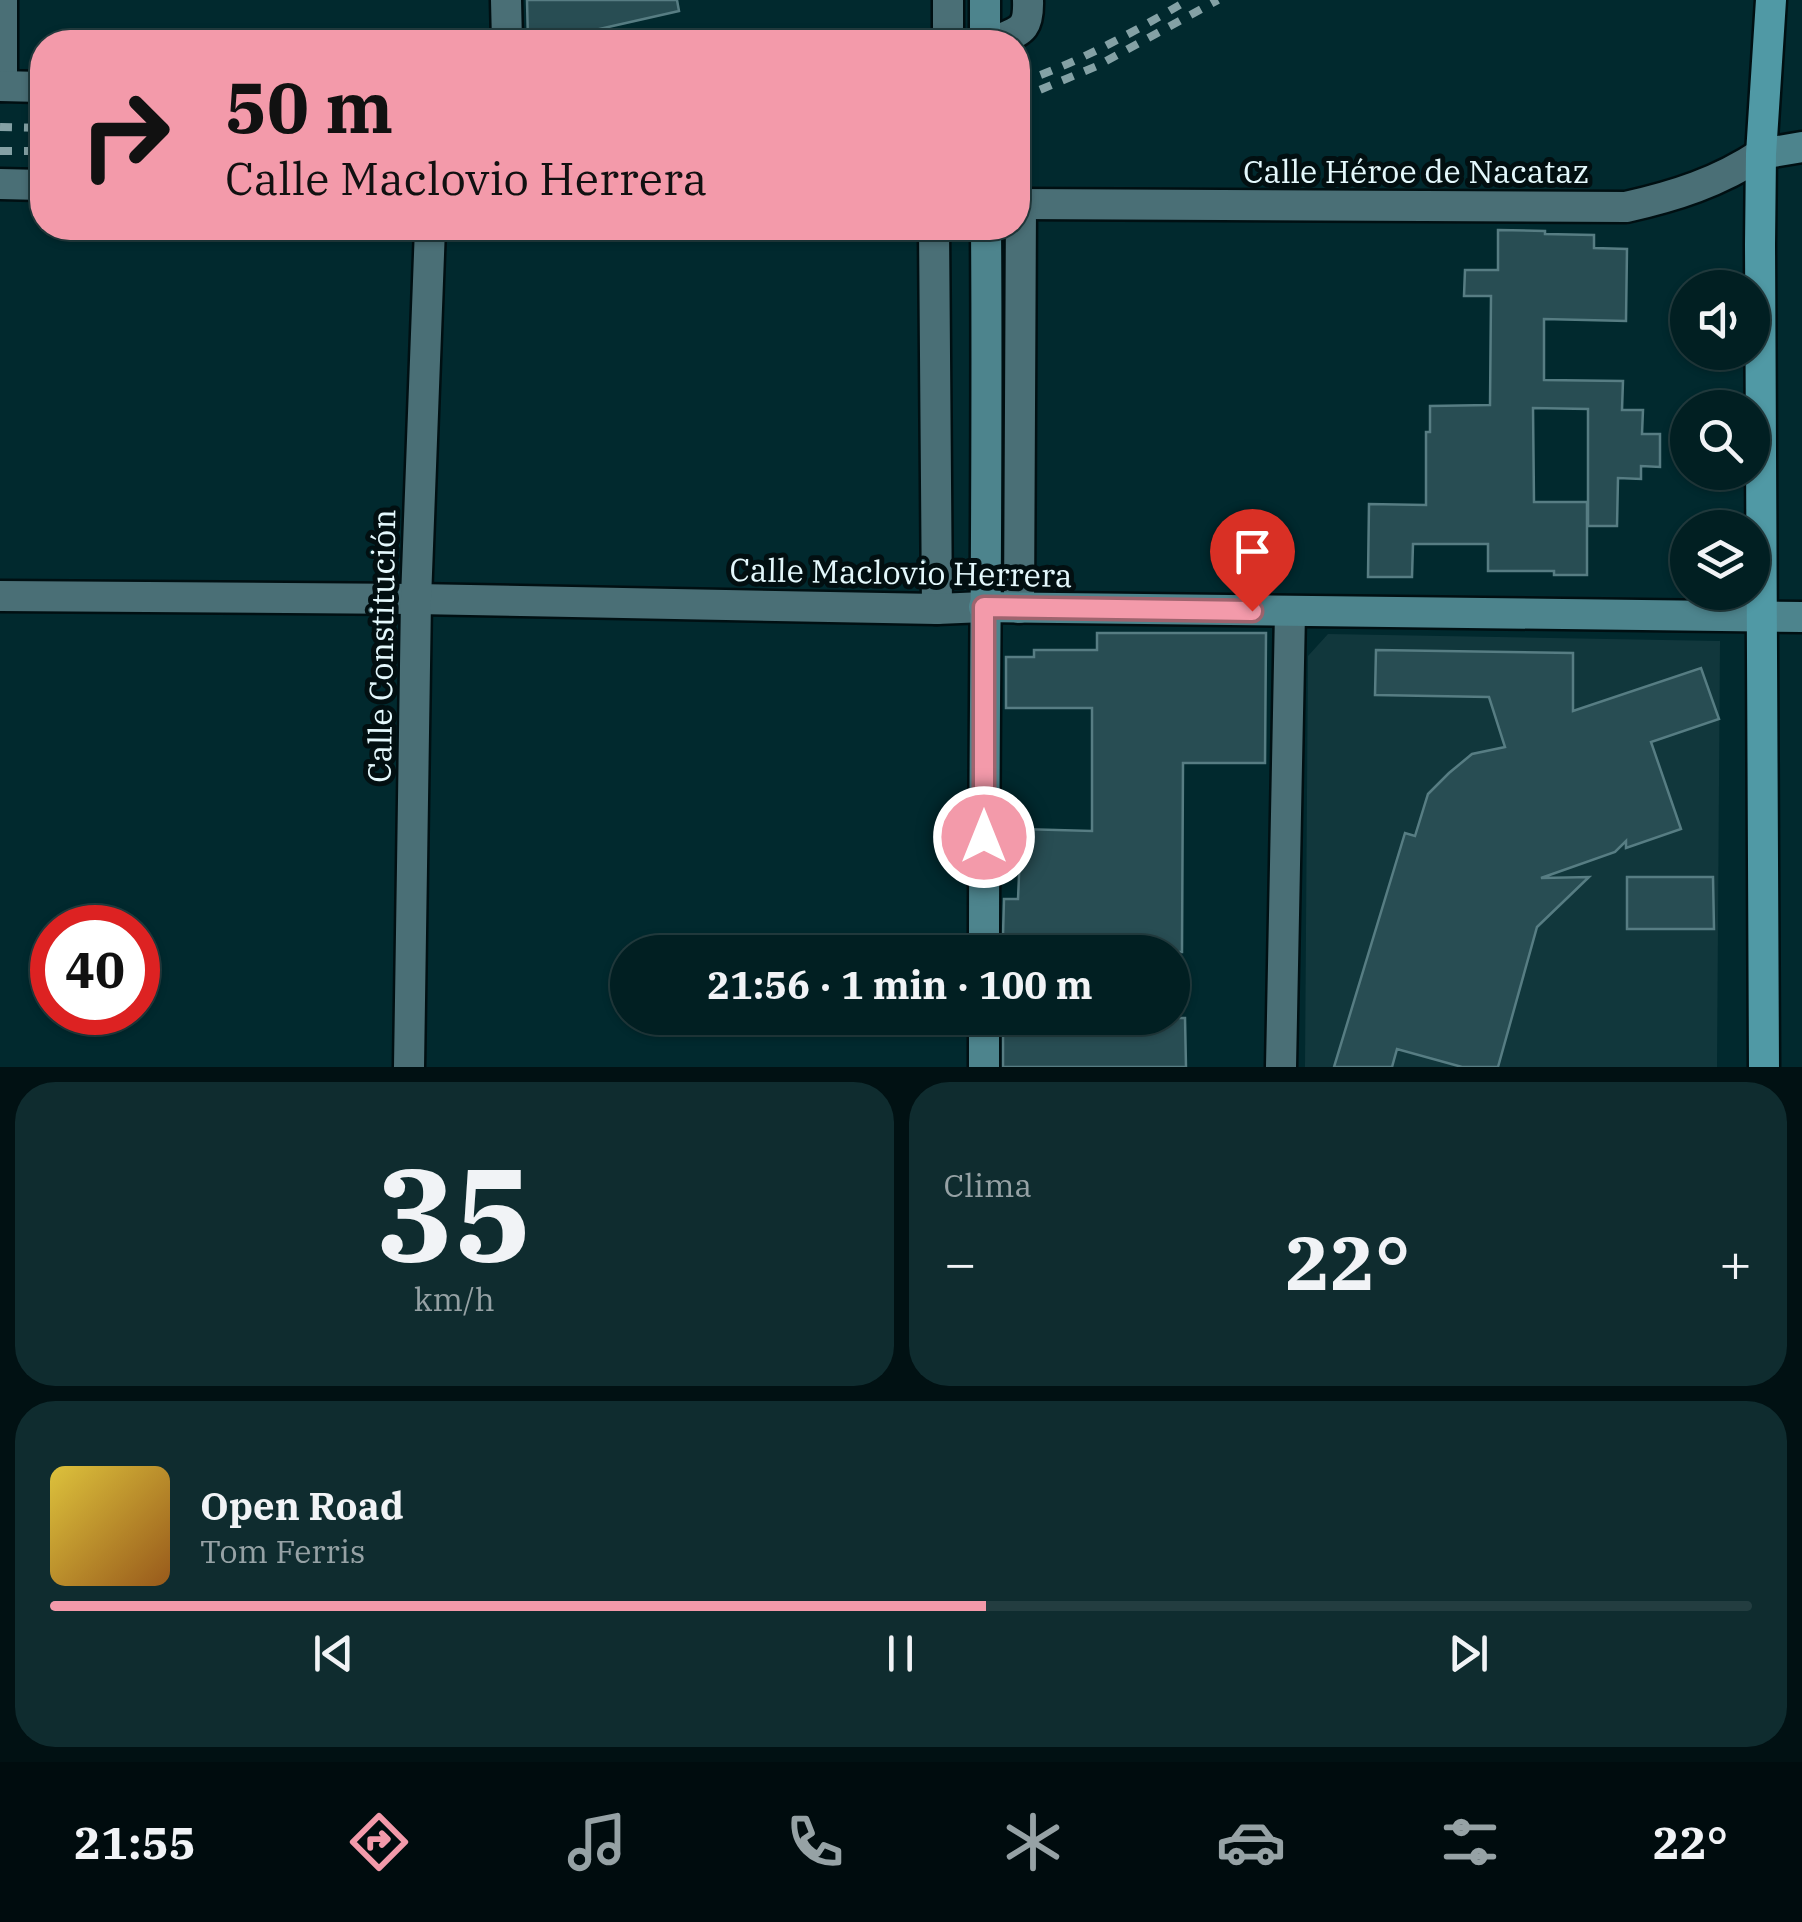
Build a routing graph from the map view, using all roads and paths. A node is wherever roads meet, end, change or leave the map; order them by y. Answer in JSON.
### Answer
{"nodes":[{"id":1,"x":2,"y":0,"type":"edge"},
{"id":2,"x":506,"y":0,"type":"edge"},
{"id":3,"x":948,"y":0,"type":"edge"},
{"id":4,"x":985,"y":0,"type":"edge"},
{"id":5,"x":1028,"y":0,"type":"edge"},
{"id":6,"x":1771,"y":0,"type":"edge"},
{"id":7,"x":507,"y":30,"type":"edge"},
{"id":8,"x":948,"y":30,"type":"edge"},
{"id":9,"x":986,"y":30,"type":"edge"},
{"id":10,"x":1019,"y":30,"type":"edge"},
{"id":11,"x":1,"y":86,"type":"edge"},
{"id":12,"x":30,"y":87,"type":"edge"},
{"id":13,"x":1802,"y":147,"type":"edge"},
{"id":14,"x":1761,"y":154,"type":"junction"},
{"id":15,"x":0,"y":184,"type":"edge"},
{"id":16,"x":30,"y":185,"type":"edge"},
{"id":17,"x":1030,"y":204,"type":"edge"},
{"id":18,"x":430,"y":240,"type":"edge"},
{"id":19,"x":934,"y":240,"type":"edge"},
{"id":20,"x":986,"y":240,"type":"edge"},
{"id":21,"x":1019,"y":240,"type":"edge"},
{"id":22,"x":0,"y":596,"type":"edge"},
{"id":23,"x":416,"y":599,"type":"junction"},
{"id":24,"x":984,"y":607,"type":"junction"},
{"id":25,"x":1019,"y":608,"type":"junction"},
{"id":26,"x":936,"y":609,"type":"junction"},
{"id":27,"x":1290,"y":612,"type":"junction"},
{"id":28,"x":1802,"y":617,"type":"edge"},
{"id":29,"x":1762,"y":618,"type":"junction"},
{"id":30,"x":984,"y":935,"type":"edge"},
{"id":31,"x":984,"y":1035,"type":"edge"},
{"id":32,"x":409,"y":1067,"type":"edge"},
{"id":33,"x":984,"y":1067,"type":"edge"},
{"id":34,"x":1281,"y":1067,"type":"edge"},
{"id":35,"x":1764,"y":1067,"type":"edge"}],
"edges":[{"from":1,"to":11,"type":"street"},
{"from":2,"to":7,"type":"street"},
{"from":3,"to":8,"type":"street"},
{"from":4,"to":9,"type":"street"},
{"from":5,"to":10,"type":"street"},
{"from":6,"to":14,"type":"main road"},
{"from":11,"to":12,"type":"street"},
{"from":13,"to":14,"type":"street","name":"Calle Héroe de Nacataz"},
{"from":14,"to":17,"type":"street","name":"Calle Héroe de Nacataz"},
{"from":14,"to":29,"type":"main road"},
{"from":15,"to":16,"type":"street"},
{"from":18,"to":23,"type":"street","name":"Calle Constitución"},
{"from":19,"to":26,"type":"street"},
{"from":20,"to":24,"type":"street"},
{"from":21,"to":25,"type":"street"},
{"from":22,"to":23,"type":"street","name":"Calle Maclovio Herrera"},
{"from":23,"to":26,"type":"street","name":"Calle Maclovio Herrera"},
{"from":23,"to":32,"type":"street","name":"Calle Constitución"},
{"from":24,"to":25,"type":"street","name":"Calle Maclovio Herrera"},
{"from":24,"to":26,"type":"street","name":"Calle Maclovio Herrera"},
{"from":24,"to":30,"type":"street"},
{"from":25,"to":27,"type":"street","name":"Calle Maclovio Herrera"},
{"from":27,"to":29,"type":"street","name":"Calle Maclovio Herrera"},
{"from":27,"to":34,"type":"street"},
{"from":28,"to":29,"type":"street","name":"Calle Maclovio Herrera"},
{"from":29,"to":35,"type":"main road"},
{"from":31,"to":33,"type":"street"}]}
